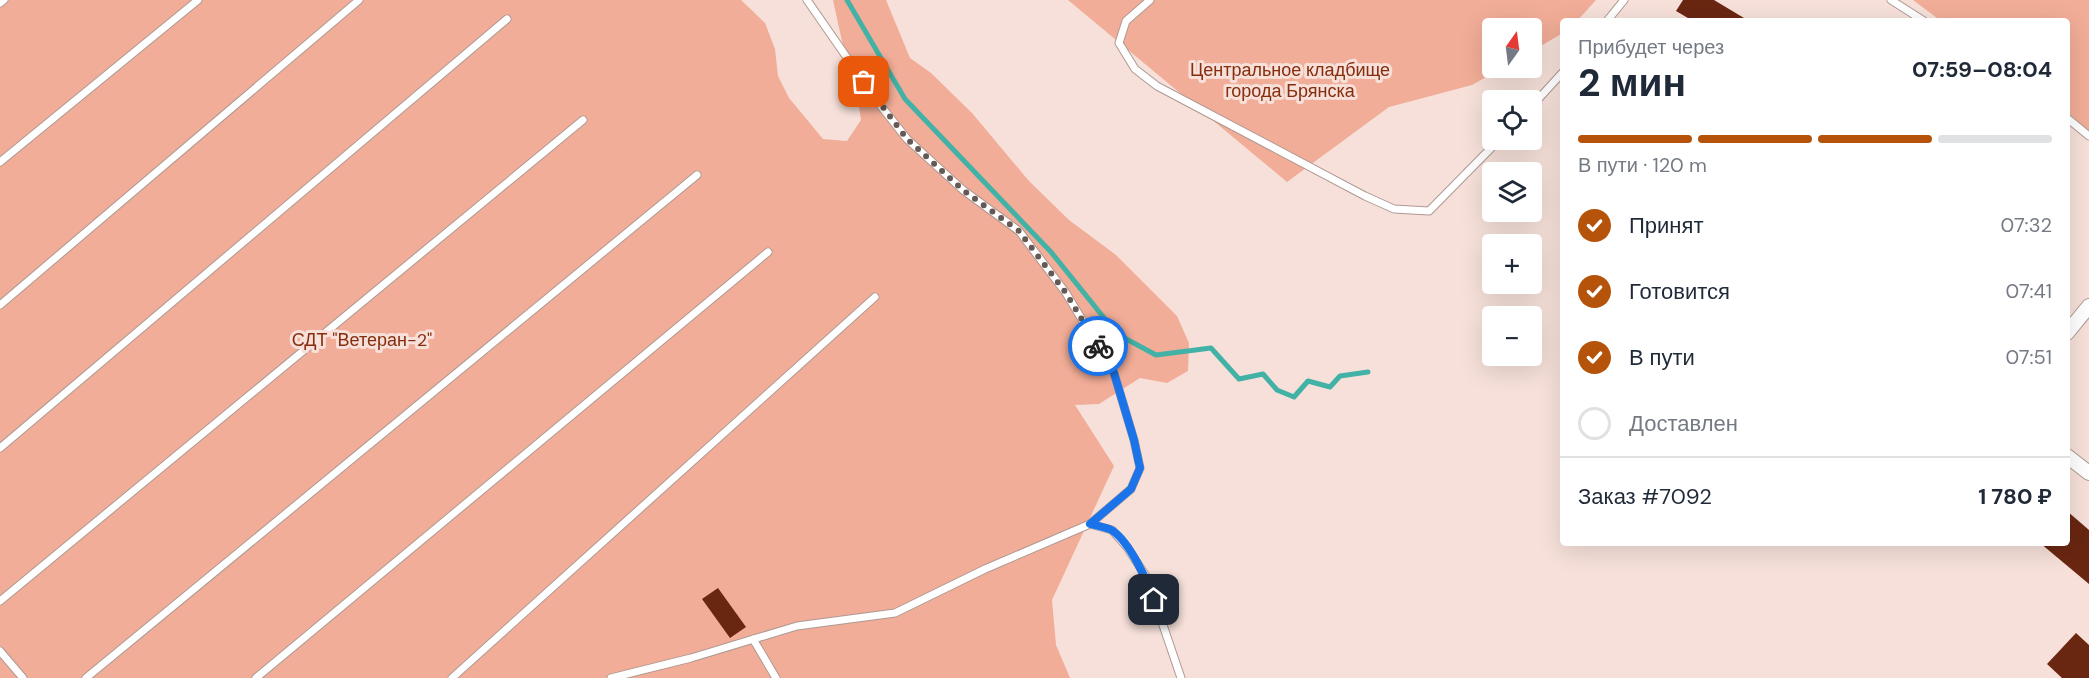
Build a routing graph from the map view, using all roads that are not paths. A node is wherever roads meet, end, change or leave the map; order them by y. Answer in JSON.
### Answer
{"nodes":[{"id":1,"x":4,"y":0,"type":"edge"},
{"id":2,"x":198,"y":0,"type":"edge"},
{"id":3,"x":359,"y":0,"type":"edge"},
{"id":4,"x":807,"y":0,"type":"edge"},
{"id":5,"x":1150,"y":0,"type":"edge"},
{"id":6,"x":1624,"y":0,"type":"edge"},
{"id":7,"x":1891,"y":0,"type":"edge"},
{"id":8,"x":0,"y":3,"type":"edge"},
{"id":9,"x":1609,"y":18,"type":"edge"},
{"id":10,"x":1919,"y":18,"type":"edge"},
{"id":11,"x":507,"y":19,"type":"dead end"},
{"id":12,"x":1560,"y":75,"type":"edge"},
{"id":13,"x":1542,"y":95,"type":"edge"},
{"id":14,"x":583,"y":120,"type":"dead end"},
{"id":15,"x":2070,"y":120,"type":"edge"},
{"id":16,"x":2089,"y":136,"type":"edge"},
{"id":17,"x":1489,"y":150,"type":"edge"},
{"id":18,"x":0,"y":162,"type":"edge"},
{"id":19,"x":697,"y":174,"type":"dead end"},
{"id":20,"x":768,"y":252,"type":"dead end"},
{"id":21,"x":875,"y":297,"type":"dead end"},
{"id":22,"x":0,"y":305,"type":"edge"},
{"id":23,"x":2089,"y":306,"type":"edge"},
{"id":24,"x":2070,"y":329,"type":"edge"},
{"id":25,"x":0,"y":448,"type":"edge"},
{"id":26,"x":2070,"y":458,"type":"edge"},
{"id":27,"x":2089,"y":473,"type":"edge"},
{"id":28,"x":1090,"y":524,"type":"junction"},
{"id":29,"x":0,"y":601,"type":"edge"},
{"id":30,"x":753,"y":639,"type":"junction"},
{"id":31,"x":0,"y":651,"type":"edge"},
{"id":32,"x":22,"y":678,"type":"edge"},
{"id":33,"x":86,"y":678,"type":"edge"},
{"id":34,"x":256,"y":678,"type":"edge"},
{"id":35,"x":452,"y":678,"type":"edge"},
{"id":36,"x":611,"y":678,"type":"edge"},
{"id":37,"x":776,"y":678,"type":"edge"},
{"id":38,"x":1181,"y":678,"type":"edge"}],
"edges":[{"from":1,"to":8,"type":"lane"},
{"from":2,"to":18,"type":"lane"},
{"from":3,"to":22,"type":"lane"},
{"from":4,"to":28,"type":"lane"},
{"from":5,"to":17,"type":"lane"},
{"from":6,"to":9,"type":"lane"},
{"from":7,"to":10,"type":"lane"},
{"from":11,"to":25,"type":"lane"},
{"from":12,"to":13,"type":"lane"},
{"from":14,"to":29,"type":"lane"},
{"from":15,"to":16,"type":"lane"},
{"from":19,"to":33,"type":"lane"},
{"from":20,"to":34,"type":"lane"},
{"from":21,"to":35,"type":"lane"},
{"from":23,"to":24,"type":"street"},
{"from":26,"to":27,"type":"street"},
{"from":28,"to":30,"type":"lane"},
{"from":28,"to":38,"type":"lane"},
{"from":30,"to":36,"type":"lane"},
{"from":30,"to":37,"type":"lane"},
{"from":31,"to":32,"type":"lane"}]}
